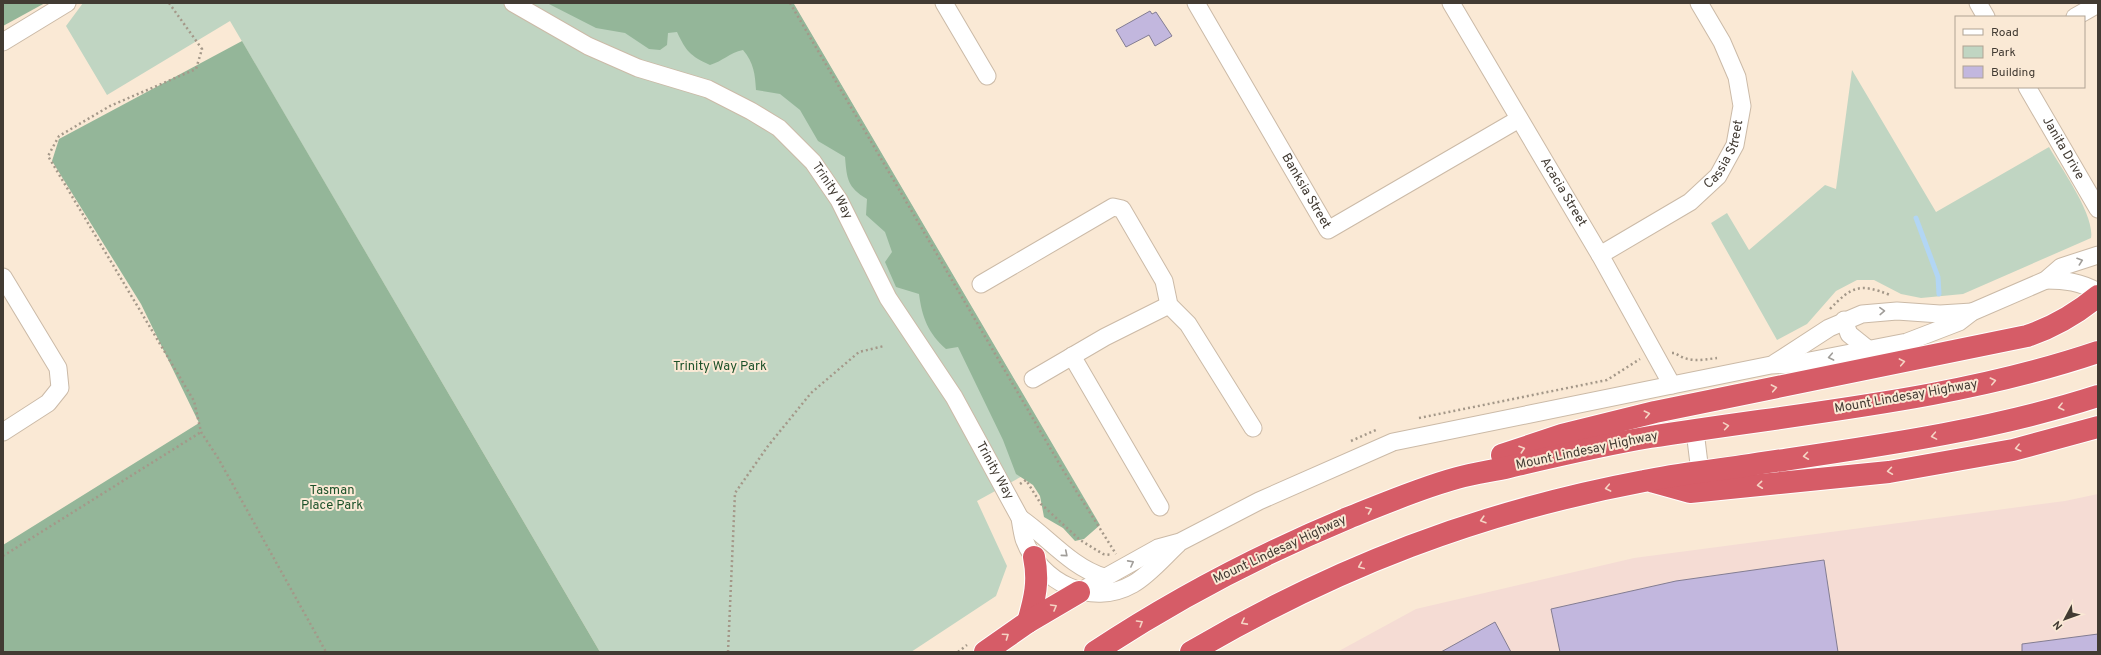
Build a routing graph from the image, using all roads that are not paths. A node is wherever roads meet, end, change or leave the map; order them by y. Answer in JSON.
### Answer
{"nodes":[{"id":1,"x":67,"y":3,"type":"edge"},
{"id":2,"x":513,"y":3,"type":"edge"},
{"id":3,"x":944,"y":3,"type":"edge"},
{"id":4,"x":1196,"y":3,"type":"edge"},
{"id":5,"x":1451,"y":3,"type":"edge"},
{"id":6,"x":1699,"y":3,"type":"edge"},
{"id":7,"x":1978,"y":3,"type":"edge"},
{"id":8,"x":2098,"y":4,"type":"edge"},
{"id":9,"x":1985,"y":16,"type":"edge"},
{"id":10,"x":2077,"y":16,"type":"edge"},
{"id":11,"x":3,"y":42,"type":"edge"},
{"id":12,"x":987,"y":76,"type":"dead end"},
{"id":13,"x":2028,"y":88,"type":"edge"},
{"id":14,"x":1519,"y":119,"type":"junction"},
{"id":15,"x":2098,"y":209,"type":"edge"},
{"id":16,"x":1600,"y":255,"type":"junction"},
{"id":17,"x":2098,"y":255,"type":"edge"},
{"id":18,"x":3,"y":278,"type":"edge"},
{"id":19,"x":2046,"y":280,"type":"junction"},
{"id":20,"x":981,"y":284,"type":"dead end"},
{"id":21,"x":2098,"y":292,"type":"edge"},
{"id":22,"x":2098,"y":296,"type":"edge"},
{"id":23,"x":1169,"y":305,"type":"junction"},
{"id":24,"x":1972,"y":312,"type":"junction"},
{"id":25,"x":1844,"y":320,"type":"junction"},
{"id":26,"x":1869,"y":350,"type":"junction"},
{"id":27,"x":2098,"y":352,"type":"edge"},
{"id":28,"x":1072,"y":356,"type":"junction"},
{"id":29,"x":1771,"y":365,"type":"junction"},
{"id":30,"x":1033,"y":379,"type":"dead end"},
{"id":31,"x":1672,"y":384,"type":"junction"},
{"id":32,"x":2098,"y":396,"type":"edge"},
{"id":33,"x":2098,"y":427,"type":"edge"},
{"id":34,"x":1253,"y":428,"type":"dead end"},
{"id":35,"x":1695,"y":430,"type":"junction"},
{"id":36,"x":3,"y":432,"type":"edge"},
{"id":37,"x":1700,"y":472,"type":"junction"},
{"id":38,"x":1457,"y":478,"type":"junction"},
{"id":39,"x":1647,"y":480,"type":"junction"},
{"id":40,"x":1160,"y":507,"type":"dead end"},
{"id":41,"x":1020,"y":518,"type":"junction"},
{"id":42,"x":1180,"y":542,"type":"junction"},
{"id":43,"x":1034,"y":557,"type":"junction"},
{"id":44,"x":1104,"y":577,"type":"junction"},
{"id":45,"x":1079,"y":592,"type":"junction"},
{"id":46,"x":1028,"y":622,"type":"junction"},
{"id":47,"x":977,"y":648,"type":"edge"},
{"id":48,"x":1101,"y":648,"type":"edge"},
{"id":49,"x":1191,"y":652,"type":"edge"}],
"edges":[{"from":1,"to":11,"type":"street"},
{"from":2,"to":41,"type":"street","name":"Trinity Way"},
{"from":3,"to":12,"type":"street"},
{"from":4,"to":14,"type":"street","name":"Banksia Street"},
{"from":5,"to":14,"type":"street","name":"Acacia Street"},
{"from":6,"to":16,"type":"street","name":"Cassia Street"},
{"from":7,"to":9,"type":"street"},
{"from":8,"to":10,"type":"street"},
{"from":13,"to":15,"type":"street","name":"Janita Drive"},
{"from":14,"to":16,"type":"street","name":"Acacia Street"},
{"from":16,"to":31,"type":"street","name":"Acacia Street"},
{"from":19,"to":17,"type":"street","one_way":true},
{"from":18,"to":36,"type":"street"},
{"from":19,"to":21,"type":"street"},
{"from":19,"to":24,"type":"street"},
{"from":20,"to":23,"type":"street"},
{"from":38,"to":22,"type":"highway","one_way":true},
{"from":23,"to":28,"type":"street"},
{"from":23,"to":34,"type":"street"},
{"from":25,"to":24,"type":"street","one_way":true},
{"from":24,"to":26,"type":"street"},
{"from":25,"to":26,"type":"street"},
{"from":25,"to":29,"type":"street"},
{"from":26,"to":29,"type":"street","one_way":true},
{"from":35,"to":27,"type":"highway","name":"Mount Lindesay Highway","one_way":true},
{"from":28,"to":30,"type":"street"},
{"from":28,"to":40,"type":"street"},
{"from":29,"to":31,"type":"street"},
{"from":31,"to":42,"type":"street"},
{"from":32,"to":37,"type":"highway","one_way":true},
{"from":33,"to":39,"type":"highway","one_way":true},
{"from":35,"to":37,"type":"street"},
{"from":35,"to":38,"type":"highway","name":"Mount Lindesay Highway"},
{"from":37,"to":39,"type":"highway"},
{"from":48,"to":38,"type":"highway","name":"Mount Lindesay Highway","one_way":true},
{"from":39,"to":49,"type":"highway","one_way":true},
{"from":41,"to":43,"type":"street","name":"Trinity Way"},
{"from":41,"to":44,"type":"street","name":"Trinity Way","one_way":true},
{"from":44,"to":42,"type":"street","one_way":true},
{"from":42,"to":45,"type":"street"},
{"from":43,"to":45,"type":"street","name":"Trinity Way"},
{"from":43,"to":46,"type":"highway"},
{"from":44,"to":45,"type":"street"},
{"from":46,"to":45,"type":"highway","one_way":true},
{"from":47,"to":46,"type":"highway","one_way":true}]}
